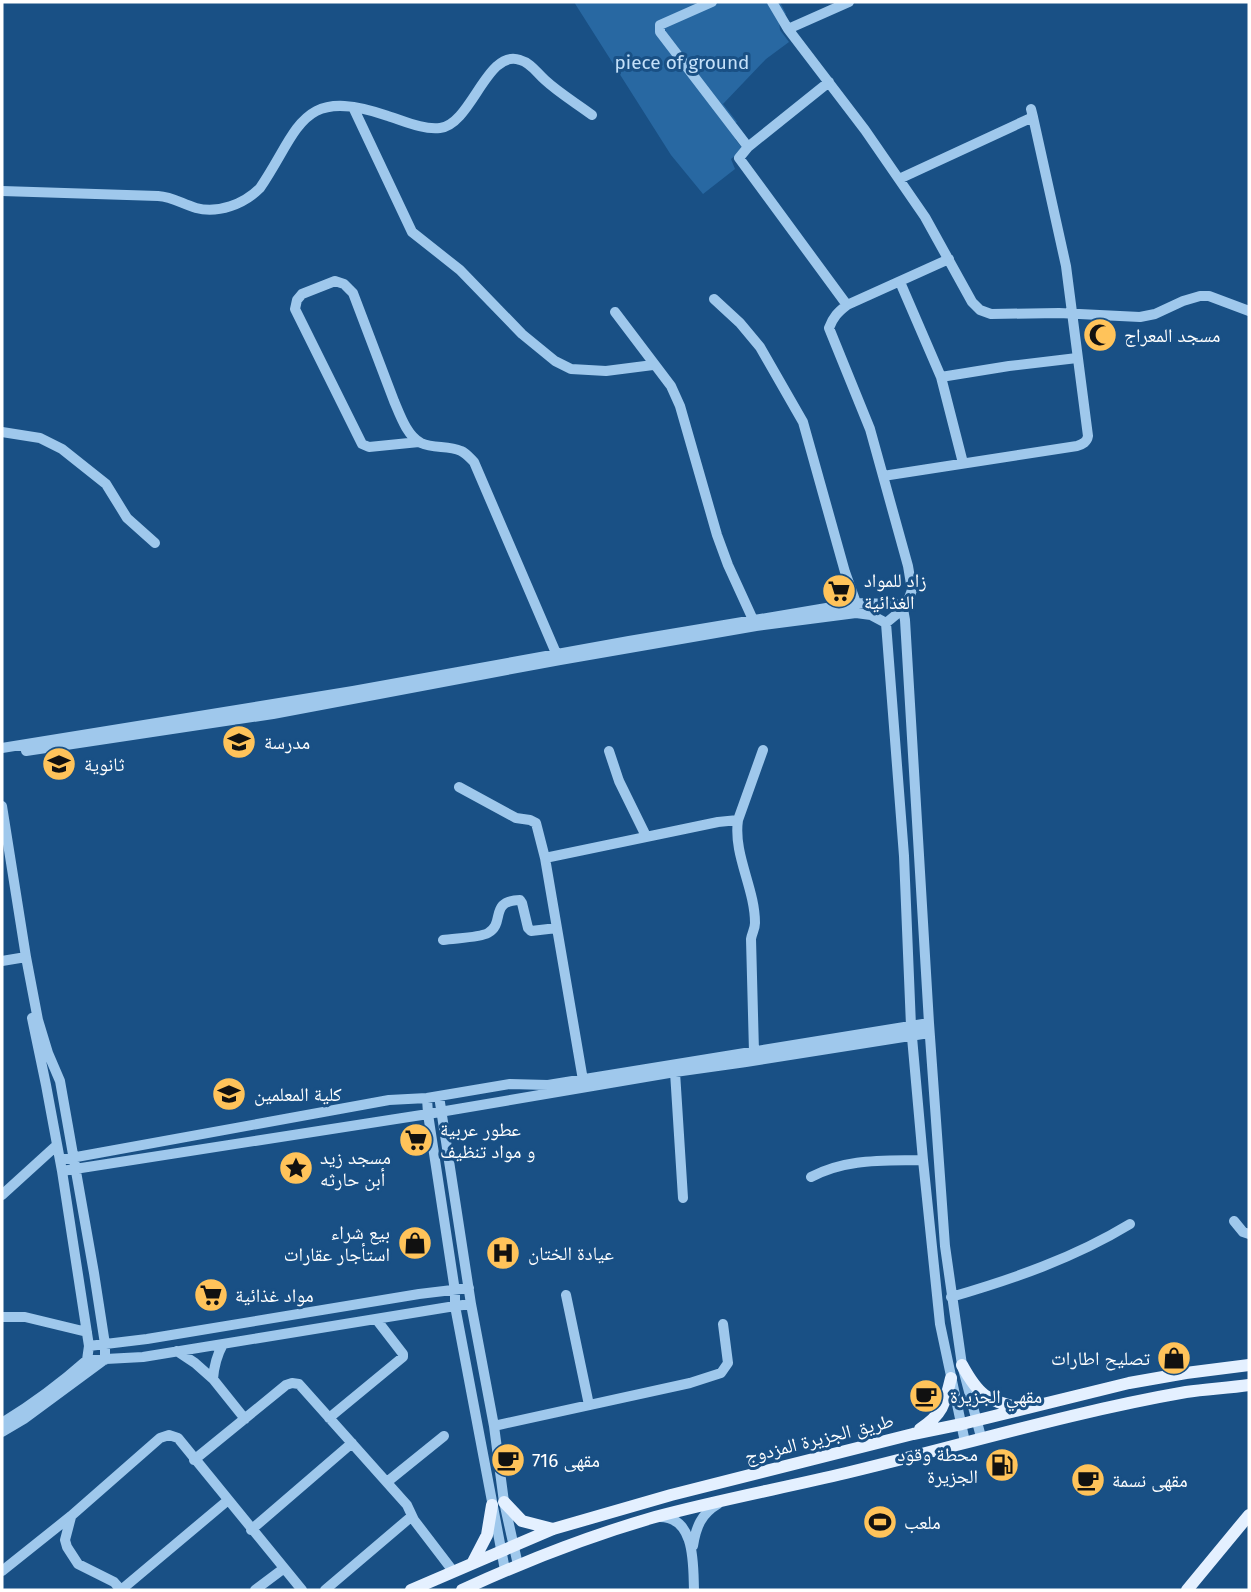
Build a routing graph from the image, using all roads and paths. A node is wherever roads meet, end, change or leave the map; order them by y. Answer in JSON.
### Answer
{"nodes":[{"id":1,"x":712,"y":2,"type":"edge"},
{"id":2,"x":772,"y":2,"type":"edge"},
{"id":3,"x":849,"y":2,"type":"edge"},
{"id":4,"x":788,"y":29,"type":"junction"},
{"id":5,"x":829,"y":82,"type":"junction"},
{"id":6,"x":353,"y":107,"type":"junction"},
{"id":7,"x":592,"y":115,"type":"dead end"},
{"id":8,"x":748,"y":147,"type":"junction"},
{"id":9,"x":898,"y":179,"type":"junction"},
{"id":10,"x":2,"y":191,"type":"edge"},
{"id":11,"x":949,"y":259,"type":"junction"},
{"id":12,"x":900,"y":282,"type":"junction"},
{"id":13,"x":714,"y":299,"type":"dead end"},
{"id":14,"x":847,"y":305,"type":"junction"},
{"id":15,"x":1249,"y":311,"type":"edge"},
{"id":16,"x":615,"y":312,"type":"dead end"},
{"id":17,"x":1071,"y":313,"type":"junction"},
{"id":18,"x":1077,"y":358,"type":"junction"},
{"id":19,"x":653,"y":365,"type":"junction"},
{"id":20,"x":941,"y":377,"type":"junction"},
{"id":21,"x":2,"y":432,"type":"edge"},
{"id":22,"x":419,"y":442,"type":"junction"},
{"id":23,"x":963,"y":463,"type":"junction"},
{"id":24,"x":883,"y":476,"type":"junction"},
{"id":25,"x":155,"y":543,"type":"dead end"},
{"id":26,"x":856,"y":603,"type":"junction"},
{"id":27,"x":903,"y":609,"type":"junction"},
{"id":28,"x":755,"y":623,"type":"junction"},
{"id":29,"x":886,"y":623,"type":"junction"},
{"id":30,"x":558,"y":657,"type":"junction"},
{"id":31,"x":2,"y":748,"type":"edge"},
{"id":32,"x":763,"y":750,"type":"dead end"},
{"id":33,"x":609,"y":751,"type":"dead end"},
{"id":34,"x":2,"y":755,"type":"edge"},
{"id":35,"x":459,"y":787,"type":"dead end"},
{"id":36,"x":2,"y":806,"type":"edge"},
{"id":37,"x":738,"y":820,"type":"junction"},
{"id":38,"x":646,"y":836,"type":"junction"},
{"id":39,"x":2,"y":845,"type":"edge"},
{"id":40,"x":545,"y":858,"type":"junction"},
{"id":41,"x":557,"y":928,"type":"junction"},
{"id":42,"x":443,"y":940,"type":"dead end"},
{"id":43,"x":23,"y":958,"type":"junction"},
{"id":44,"x":2,"y":961,"type":"edge"},
{"id":45,"x":929,"y":1028,"type":"junction"},
{"id":46,"x":911,"y":1031,"type":"junction"},
{"id":47,"x":754,"y":1052,"type":"junction"},
{"id":48,"x":675,"y":1072,"type":"junction"},
{"id":49,"x":583,"y":1084,"type":"junction"},
{"id":50,"x":439,"y":1096,"type":"junction"},
{"id":51,"x":427,"y":1098,"type":"junction"},
{"id":52,"x":440,"y":1112,"type":"junction"},
{"id":53,"x":428,"y":1114,"type":"junction"},
{"id":54,"x":57,"y":1146,"type":"junction"},
{"id":55,"x":923,"y":1160,"type":"junction"},
{"id":56,"x":74,"y":1162,"type":"junction"},
{"id":57,"x":61,"y":1165,"type":"junction"},
{"id":58,"x":811,"y":1177,"type":"dead end"},
{"id":59,"x":2,"y":1195,"type":"edge"},
{"id":60,"x":683,"y":1198,"type":"dead end"},
{"id":61,"x":1234,"y":1222,"type":"dead end"},
{"id":62,"x":1130,"y":1224,"type":"dead end"},
{"id":63,"x":1249,"y":1234,"type":"edge"},
{"id":64,"x":469,"y":1288,"type":"junction"},
{"id":65,"x":455,"y":1291,"type":"junction"},
{"id":66,"x":566,"y":1295,"type":"dead end"},
{"id":67,"x":951,"y":1297,"type":"junction"},
{"id":68,"x":471,"y":1304,"type":"junction"},
{"id":69,"x":455,"y":1306,"type":"junction"},
{"id":70,"x":2,"y":1317,"type":"edge"},
{"id":71,"x":376,"y":1319,"type":"junction"},
{"id":72,"x":723,"y":1324,"type":"dead end"},
{"id":73,"x":87,"y":1332,"type":"junction"},
{"id":74,"x":105,"y":1344,"type":"junction"},
{"id":75,"x":223,"y":1344,"type":"junction"},
{"id":76,"x":89,"y":1346,"type":"junction"},
{"id":77,"x":177,"y":1351,"type":"junction"},
{"id":78,"x":87,"y":1360,"type":"junction"},
{"id":79,"x":104,"y":1360,"type":"junction"},
{"id":80,"x":962,"y":1365,"type":"junction"},
{"id":81,"x":1249,"y":1365,"type":"edge"},
{"id":82,"x":951,"y":1378,"type":"junction"},
{"id":83,"x":213,"y":1379,"type":"junction"},
{"id":84,"x":1249,"y":1385,"type":"edge"},
{"id":85,"x":589,"y":1405,"type":"junction"},
{"id":86,"x":1023,"y":1409,"type":"junction"},
{"id":87,"x":329,"y":1418,"type":"junction"},
{"id":88,"x":245,"y":1419,"type":"junction"},
{"id":89,"x":977,"y":1420,"type":"junction"},
{"id":90,"x":2,"y":1423,"type":"edge"},
{"id":91,"x":962,"y":1424,"type":"junction"},
{"id":92,"x":494,"y":1426,"type":"junction"},
{"id":93,"x":2,"y":1432,"type":"edge"},
{"id":94,"x":913,"y":1434,"type":"junction"},
{"id":95,"x":443,"y":1436,"type":"dead end"},
{"id":96,"x":981,"y":1437,"type":"junction"},
{"id":97,"x":965,"y":1442,"type":"junction"},
{"id":98,"x":352,"y":1443,"type":"junction"},
{"id":99,"x":194,"y":1460,"type":"junction"},
{"id":100,"x":387,"y":1482,"type":"junction"},
{"id":101,"x":731,"y":1499,"type":"junction"},
{"id":102,"x":227,"y":1501,"type":"junction"},
{"id":103,"x":498,"y":1504,"type":"junction"},
{"id":104,"x":1249,"y":1515,"type":"edge"},
{"id":105,"x":71,"y":1516,"type":"junction"},
{"id":106,"x":412,"y":1516,"type":"junction"},
{"id":107,"x":656,"y":1517,"type":"junction"},
{"id":108,"x":553,"y":1529,"type":"junction"},
{"id":109,"x":251,"y":1530,"type":"junction"},
{"id":110,"x":513,"y":1545,"type":"junction"},
{"id":111,"x":500,"y":1550,"type":"junction"},
{"id":112,"x":692,"y":1550,"type":"junction"},
{"id":113,"x":474,"y":1562,"type":"junction"},
{"id":114,"x":518,"y":1565,"type":"junction"},
{"id":115,"x":284,"y":1569,"type":"junction"},
{"id":116,"x":505,"y":1570,"type":"junction"},
{"id":117,"x":2,"y":1571,"type":"edge"},
{"id":118,"x":453,"y":1572,"type":"junction"},
{"id":119,"x":255,"y":1590,"type":"edge"},
{"id":120,"x":302,"y":1590,"type":"edge"},
{"id":121,"x":325,"y":1590,"type":"edge"},
{"id":122,"x":411,"y":1590,"type":"edge"},
{"id":123,"x":463,"y":1590,"type":"edge"},
{"id":124,"x":694,"y":1590,"type":"edge"},
{"id":125,"x":1187,"y":1590,"type":"edge"}],
"edges":[{"from":1,"to":8,"type":"street"},
{"from":2,"to":4,"type":"street"},
{"from":3,"to":4,"type":"street"},
{"from":4,"to":5,"type":"street"},
{"from":5,"to":8,"type":"street"},
{"from":5,"to":9,"type":"street"},
{"from":6,"to":7,"type":"street"},
{"from":6,"to":10,"type":"street"},
{"from":6,"to":19,"type":"street"},
{"from":8,"to":14,"type":"street"},
{"from":9,"to":11,"type":"street"},
{"from":9,"to":17,"type":"street"},
{"from":11,"to":12,"type":"street"},
{"from":11,"to":17,"type":"street"},
{"from":12,"to":14,"type":"street"},
{"from":12,"to":20,"type":"street"},
{"from":13,"to":26,"type":"street"},
{"from":14,"to":24,"type":"street"},
{"from":15,"to":17,"type":"street"},
{"from":16,"to":19,"type":"street"},
{"from":17,"to":18,"type":"street"},
{"from":18,"to":20,"type":"street"},
{"from":18,"to":23,"type":"street"},
{"from":19,"to":28,"type":"street"},
{"from":20,"to":23,"type":"street"},
{"from":21,"to":25,"type":"street"},
{"from":22,"to":22,"type":"street"},
{"from":22,"to":30,"type":"street"},
{"from":23,"to":24,"type":"street"},
{"from":24,"to":27,"type":"street"},
{"from":26,"to":27,"type":"street"},
{"from":26,"to":28,"type":"street"},
{"from":27,"to":29,"type":"street"},
{"from":27,"to":45,"type":"street"},
{"from":28,"to":29,"type":"street"},
{"from":28,"to":30,"type":"street"},
{"from":29,"to":46,"type":"street"},
{"from":30,"to":31,"type":"street"},
{"from":30,"to":34,"type":"street"},
{"from":32,"to":37,"type":"street"},
{"from":33,"to":38,"type":"street"},
{"from":35,"to":40,"type":"street"},
{"from":36,"to":43,"type":"street"},
{"from":37,"to":38,"type":"street"},
{"from":37,"to":47,"type":"street"},
{"from":38,"to":40,"type":"street"},
{"from":39,"to":43,"type":"street"},
{"from":40,"to":41,"type":"street"},
{"from":41,"to":42,"type":"street"},
{"from":41,"to":49,"type":"street"},
{"from":43,"to":44,"type":"street"},
{"from":43,"to":54,"type":"street"},
{"from":43,"to":56,"type":"street"},
{"from":45,"to":46,"type":"street"},
{"from":45,"to":67,"type":"street"},
{"from":46,"to":47,"type":"street"},
{"from":46,"to":48,"type":"street"},
{"from":46,"to":55,"type":"street"},
{"from":47,"to":49,"type":"street"},
{"from":48,"to":49,"type":"street"},
{"from":48,"to":60,"type":"street"},
{"from":49,"to":50,"type":"street"},
{"from":49,"to":52,"type":"street"},
{"from":50,"to":51,"type":"street"},
{"from":50,"to":52,"type":"street"},
{"from":51,"to":53,"type":"street"},
{"from":51,"to":56,"type":"street"},
{"from":52,"to":53,"type":"street"},
{"from":52,"to":64,"type":"street"},
{"from":53,"to":56,"type":"street"},
{"from":53,"to":65,"type":"street"},
{"from":54,"to":57,"type":"street"},
{"from":54,"to":59,"type":"street"},
{"from":55,"to":58,"type":"street"},
{"from":55,"to":82,"type":"street"},
{"from":56,"to":57,"type":"street"},
{"from":56,"to":74,"type":"street"},
{"from":57,"to":73,"type":"street"},
{"from":61,"to":63,"type":"street"},
{"from":62,"to":67,"type":"street"},
{"from":64,"to":65,"type":"street"},
{"from":64,"to":68,"type":"street"},
{"from":65,"to":69,"type":"street"},
{"from":65,"to":74,"type":"street"},
{"from":66,"to":85,"type":"street"},
{"from":67,"to":80,"type":"street"},
{"from":68,"to":69,"type":"street"},
{"from":68,"to":92,"type":"street"},
{"from":69,"to":71,"type":"street"},
{"from":69,"to":103,"type":"street"},
{"from":70,"to":73,"type":"street"},
{"from":71,"to":75,"type":"street"},
{"from":71,"to":87,"type":"street"},
{"from":72,"to":85,"type":"street"},
{"from":73,"to":76,"type":"street"},
{"from":74,"to":76,"type":"street"},
{"from":74,"to":79,"type":"street"},
{"from":75,"to":77,"type":"street"},
{"from":75,"to":83,"type":"street"},
{"from":76,"to":78,"type":"street"},
{"from":77,"to":79,"type":"street"},
{"from":77,"to":83,"type":"street"},
{"from":78,"to":79,"type":"street"},
{"from":78,"to":90,"type":"street"},
{"from":79,"to":93,"type":"street"},
{"from":80,"to":86,"type":"main road"},
{"from":80,"to":89,"type":"street"},
{"from":81,"to":86,"type":"main road","name":"طريق الجزيرة المزدوج"},
{"from":82,"to":91,"type":"street"},
{"from":82,"to":94,"type":"main road"},
{"from":83,"to":88,"type":"street"},
{"from":84,"to":96,"type":"main road","name":"طريق الجزيرة المزدوج"},
{"from":85,"to":92,"type":"street"},
{"from":86,"to":89,"type":"main road","name":"طريق الجزيرة المزدوج"},
{"from":87,"to":88,"type":"street"},
{"from":87,"to":98,"type":"street"},
{"from":88,"to":99,"type":"street"},
{"from":89,"to":91,"type":"main road","name":"طريق الجزيرة المزدوج"},
{"from":89,"to":96,"type":"street"},
{"from":91,"to":94,"type":"main road","name":"طريق الجزيرة المزدوج"},
{"from":91,"to":97,"type":"street"},
{"from":92,"to":103,"type":"street"},
{"from":94,"to":108,"type":"main road","name":"طريق الجزيرة المزدوج"},
{"from":95,"to":100,"type":"street"},
{"from":96,"to":97,"type":"main road","name":"طريق الجزيرة المزدوج"},
{"from":97,"to":101,"type":"main road","name":"طريق الجزيرة المزدوج"},
{"from":98,"to":100,"type":"street"},
{"from":98,"to":109,"type":"street"},
{"from":99,"to":102,"type":"street"},
{"from":99,"to":105,"type":"street"},
{"from":100,"to":106,"type":"street"},
{"from":101,"to":107,"type":"main road","name":"طريق الجزيرة المزدوج"},
{"from":101,"to":112,"type":"street"},
{"from":102,"to":105,"type":"street"},
{"from":102,"to":109,"type":"street"},
{"from":103,"to":108,"type":"main road"},
{"from":103,"to":110,"type":"street"},
{"from":103,"to":111,"type":"street"},
{"from":103,"to":113,"type":"main road"},
{"from":104,"to":125,"type":"main road"},
{"from":105,"to":117,"type":"street"},
{"from":106,"to":118,"type":"street"},
{"from":106,"to":121,"type":"street"},
{"from":107,"to":112,"type":"street"},
{"from":107,"to":114,"type":"main road","name":"طريق الجزيرة المزدوج"},
{"from":108,"to":110,"type":"main road","name":"طريق الجزيرة المزدوج"},
{"from":109,"to":115,"type":"street"},
{"from":110,"to":111,"type":"main road","name":"طريق الجزيرة المزدوج"},
{"from":110,"to":114,"type":"street"},
{"from":111,"to":113,"type":"main road","name":"طريق الجزيرة المزدوج"},
{"from":111,"to":116,"type":"street"},
{"from":112,"to":124,"type":"street"},
{"from":113,"to":118,"type":"main road","name":"طريق الجزيرة المزدوج"},
{"from":114,"to":116,"type":"main road","name":"طريق الجزيرة المزدوج"},
{"from":115,"to":119,"type":"street"},
{"from":115,"to":120,"type":"street"},
{"from":116,"to":123,"type":"main road","name":"طريق الجزيرة المزدوج"},
{"from":118,"to":122,"type":"main road","name":"طريق الجزيرة المزدوج"}]}
